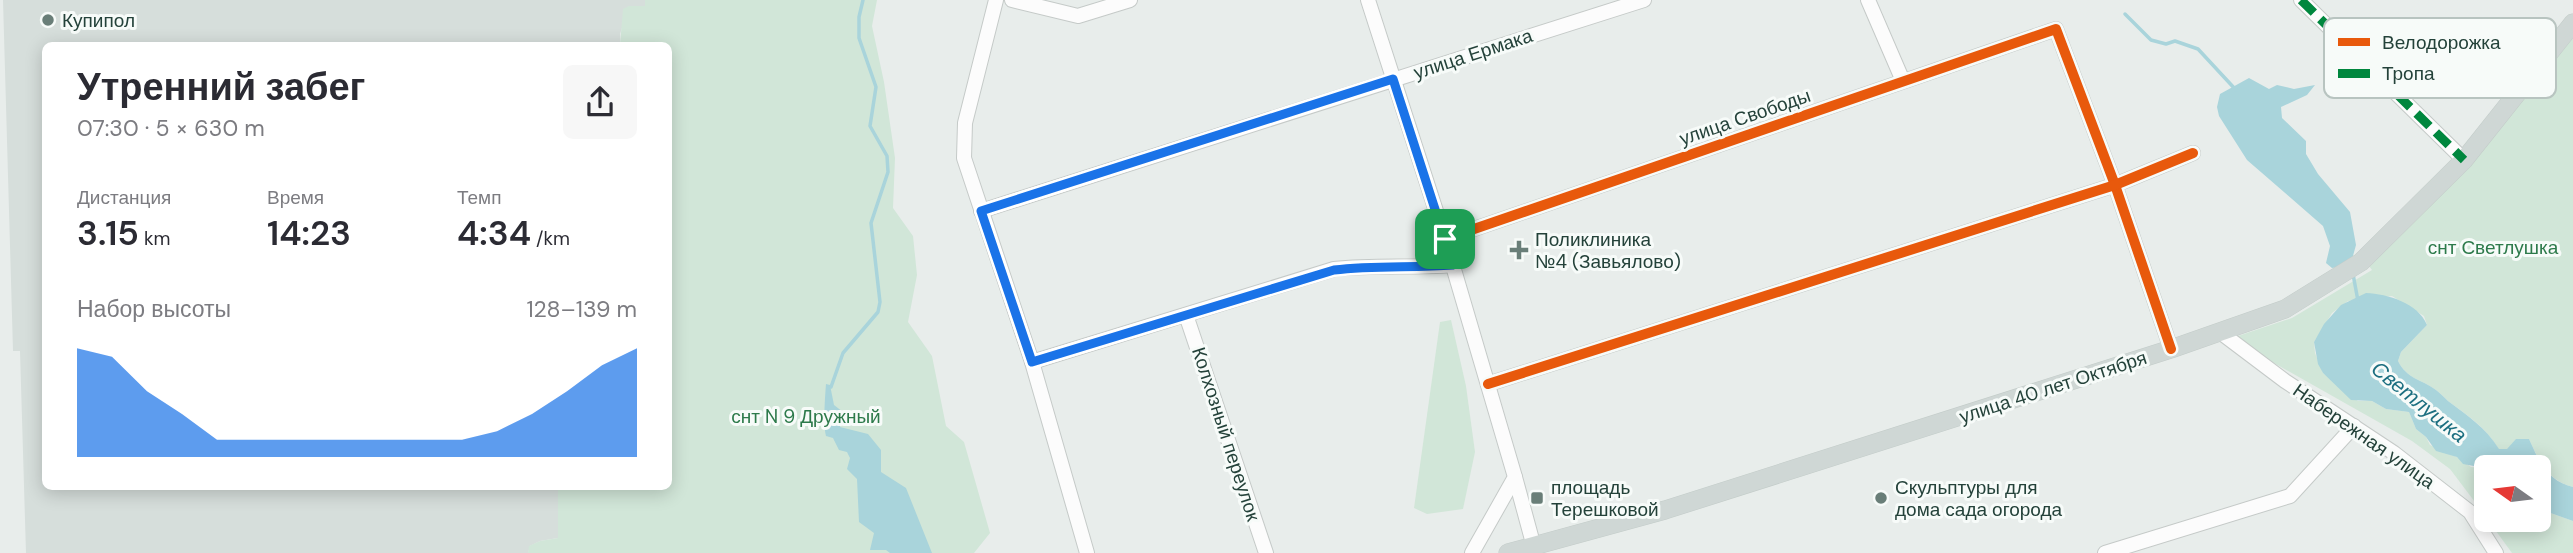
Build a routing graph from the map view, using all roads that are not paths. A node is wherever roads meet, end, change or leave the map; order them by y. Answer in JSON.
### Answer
{"nodes":[{"id":1,"x":996,"y":0,"type":"edge"},
{"id":2,"x":1013,"y":0,"type":"edge"},
{"id":3,"x":1130,"y":0,"type":"edge"},
{"id":4,"x":1368,"y":0,"type":"edge"},
{"id":5,"x":1644,"y":0,"type":"edge"},
{"id":6,"x":1868,"y":0,"type":"edge"},
{"id":7,"x":2301,"y":0,"type":"edge"},
{"id":8,"x":2324,"y":23,"type":"edge"},
{"id":9,"x":2573,"y":23,"type":"edge"},
{"id":10,"x":2556,"y":44,"type":"edge"},
{"id":11,"x":1393,"y":79,"type":"junction"},
{"id":12,"x":1903,"y":81,"type":"junction"},
{"id":13,"x":2401,"y":98,"type":"edge"},
{"id":14,"x":2513,"y":98,"type":"edge"},
{"id":15,"x":2193,"y":153,"type":"dead end"},
{"id":16,"x":2464,"y":160,"type":"junction"},
{"id":17,"x":2115,"y":185,"type":"junction"},
{"id":18,"x":981,"y":211,"type":"junction"},
{"id":19,"x":1445,"y":239,"type":"junction"},
{"id":20,"x":1453,"y":265,"type":"junction"},
{"id":21,"x":1186,"y":314,"type":"junction"},
{"id":22,"x":2220,"y":332,"type":"junction"},
{"id":23,"x":2171,"y":349,"type":"junction"},
{"id":24,"x":1032,"y":362,"type":"junction"},
{"id":25,"x":1488,"y":384,"type":"junction"},
{"id":26,"x":2354,"y":426,"type":"junction"},
{"id":27,"x":1515,"y":477,"type":"junction"},
{"id":28,"x":1534,"y":547,"type":"junction"},
{"id":29,"x":1087,"y":553,"type":"edge"},
{"id":30,"x":1266,"y":553,"type":"edge"},
{"id":31,"x":1472,"y":553,"type":"edge"},
{"id":32,"x":1507,"y":553,"type":"edge"},
{"id":33,"x":2105,"y":553,"type":"edge"},
{"id":34,"x":2496,"y":553,"type":"edge"}],
"edges":[{"from":1,"to":18,"type":"street"},
{"from":2,"to":3,"type":"street"},
{"from":4,"to":11,"type":"street"},
{"from":5,"to":11,"type":"street","name":"улица Ермака"},
{"from":6,"to":12,"type":"street"},
{"from":7,"to":8,"type":"street"},
{"from":9,"to":10,"type":"main road","name":"улица 40 лет Октября"},
{"from":11,"to":18,"type":"street","name":"улица Ермака"},
{"from":11,"to":19,"type":"street"},
{"from":12,"to":17,"type":"street","name":"улица Свободы"},
{"from":12,"to":19,"type":"street","name":"улица Свободы"},
{"from":13,"to":16,"type":"street"},
{"from":14,"to":16,"type":"main road","name":"улица 40 лет Октября"},
{"from":15,"to":17,"type":"street"},
{"from":16,"to":22,"type":"main road","name":"улица 40 лет Октября"},
{"from":17,"to":23,"type":"street"},
{"from":17,"to":25,"type":"street"},
{"from":18,"to":24,"type":"street"},
{"from":19,"to":20,"type":"street"},
{"from":20,"to":21,"type":"street"},
{"from":20,"to":25,"type":"street"},
{"from":21,"to":24,"type":"street"},
{"from":21,"to":30,"type":"street","name":"Колхозный переулок"},
{"from":22,"to":23,"type":"main road","name":"улица 40 лет Октября"},
{"from":22,"to":26,"type":"street","name":"Набережная улица"},
{"from":23,"to":28,"type":"main road","name":"улица 40 лет Октября"},
{"from":24,"to":29,"type":"street"},
{"from":25,"to":27,"type":"street"},
{"from":26,"to":33,"type":"street"},
{"from":26,"to":34,"type":"street","name":"Набережная улица"},
{"from":27,"to":28,"type":"street"},
{"from":27,"to":31,"type":"street"},
{"from":28,"to":32,"type":"main road","name":"улица 40 лет Октября"}]}
